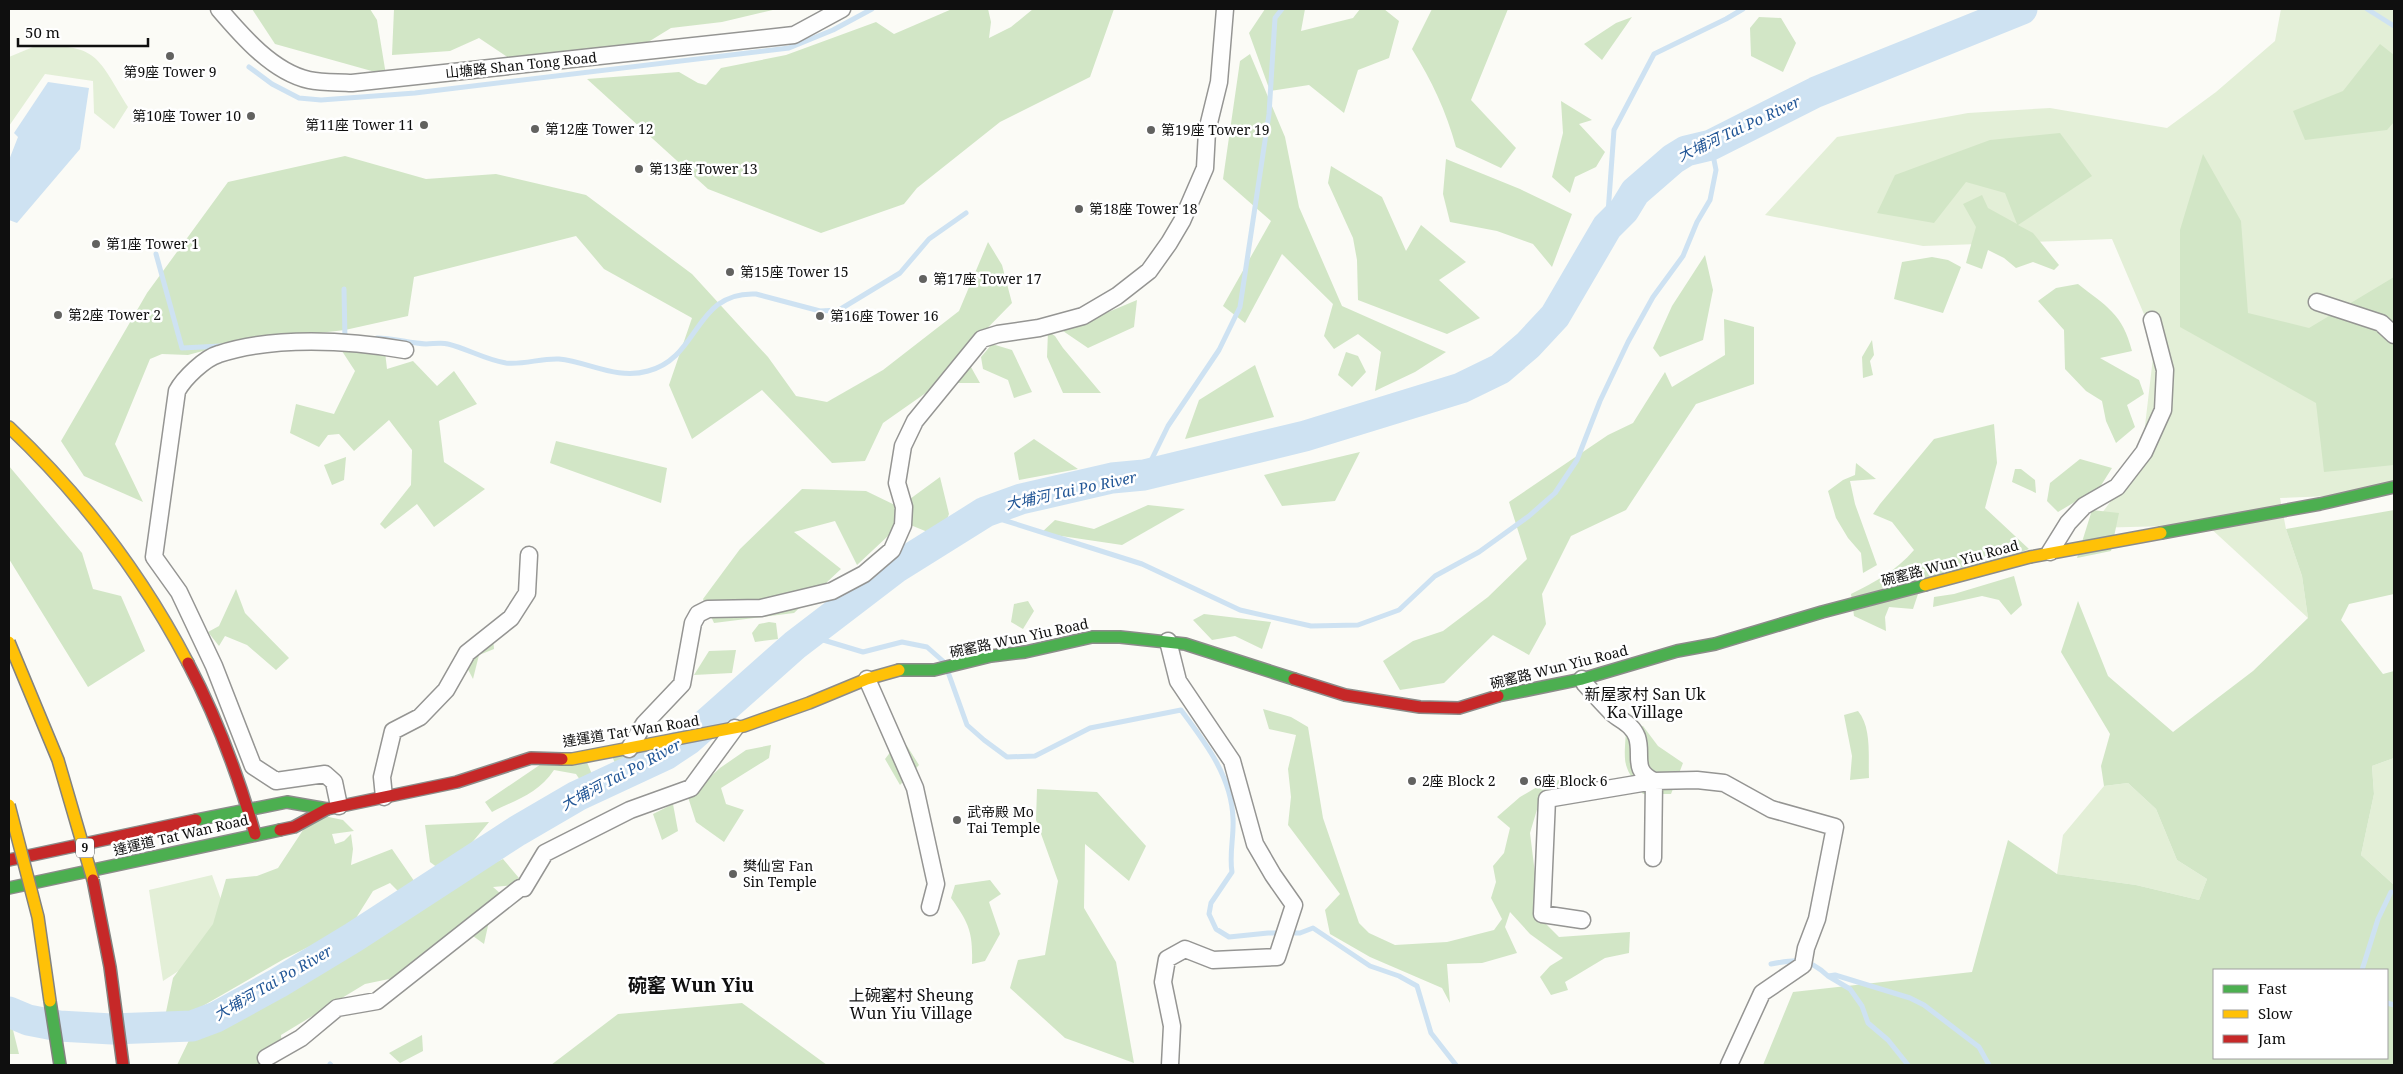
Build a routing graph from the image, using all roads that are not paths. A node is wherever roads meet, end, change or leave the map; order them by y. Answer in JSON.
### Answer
{"nodes":[{"id":1,"x":219,"y":9,"type":"edge"},
{"id":2,"x":842,"y":9,"type":"edge"},
{"id":3,"x":1225,"y":9,"type":"edge"},
{"id":4,"x":2317,"y":302,"type":"dead end"},
{"id":5,"x":2152,"y":320,"type":"dead end"},
{"id":6,"x":2394,"y":334,"type":"edge"},
{"id":7,"x":404,"y":350,"type":"dead end"},
{"id":8,"x":9,"y":426,"type":"edge"},
{"id":9,"x":2394,"y":487,"type":"edge"},
{"id":10,"x":2050,"y":552,"type":"junction"},
{"id":11,"x":529,"y":555,"type":"dead end"},
{"id":12,"x":1168,"y":641,"type":"junction"},
{"id":13,"x":9,"y":642,"type":"edge"},
{"id":14,"x":867,"y":679,"type":"junction"},
{"id":15,"x":1582,"y":679,"type":"junction"},
{"id":16,"x":730,"y":729,"type":"junction"},
{"id":17,"x":629,"y":749,"type":"junction"},
{"id":18,"x":1654,"y":781,"type":"junction"},
{"id":19,"x":384,"y":797,"type":"junction"},
{"id":20,"x":9,"y":805,"type":"edge"},
{"id":21,"x":249,"y":808,"type":"junction"},
{"id":22,"x":333,"y":808,"type":"junction"},
{"id":23,"x":255,"y":834,"type":"junction"},
{"id":24,"x":1653,"y":858,"type":"dead end"},
{"id":25,"x":9,"y":860,"type":"edge"},
{"id":26,"x":9,"y":888,"type":"edge"},
{"id":27,"x":930,"y":907,"type":"dead end"},
{"id":28,"x":1582,"y":920,"type":"dead end"},
{"id":29,"x":266,"y":1058,"type":"dead end"},
{"id":30,"x":60,"y":1065,"type":"edge"},
{"id":31,"x":122,"y":1065,"type":"edge"},
{"id":32,"x":1170,"y":1065,"type":"edge"},
{"id":33,"x":1729,"y":1065,"type":"edge"}],
"edges":[{"from":1,"to":2,"type":"street","name":"山塘路 Shan Tong Road"},
{"from":3,"to":17,"type":"street"},
{"from":4,"to":6,"type":"street"},
{"from":5,"to":10,"type":"street"},
{"from":7,"to":22,"type":"street"},
{"from":8,"to":21,"type":"main road"},
{"from":9,"to":10,"type":"main road","name":"碗窰路 Wun Yiu Road"},
{"from":10,"to":15,"type":"main road","name":"碗窰路 Wun Yiu Road"},
{"from":11,"to":19,"type":"street"},
{"from":12,"to":14,"type":"main road","name":"碗窰路 Wun Yiu Road"},
{"from":12,"to":15,"type":"main road","name":"碗窰路 Wun Yiu Road"},
{"from":12,"to":32,"type":"street"},
{"from":13,"to":31,"type":"main road","number":"9","bridge":true},
{"from":14,"to":16,"type":"main road","name":"碗窰路 Wun Yiu Road"},
{"from":14,"to":27,"type":"street"},
{"from":15,"to":18,"type":"street"},
{"from":16,"to":17,"type":"main road","name":"達運道 Tat Wan Road"},
{"from":16,"to":29,"type":"street"},
{"from":17,"to":19,"type":"main road","name":"達運道 Tat Wan Road"},
{"from":18,"to":24,"type":"street"},
{"from":18,"to":28,"type":"street"},
{"from":18,"to":33,"type":"street"},
{"from":19,"to":22,"type":"main road","name":"達運道 Tat Wan Road"},
{"from":20,"to":30,"type":"main road","bridge":true},
{"from":21,"to":22,"type":"main road","name":"達運道 Tat Wan Road"},
{"from":21,"to":23,"type":"main road"},
{"from":21,"to":25,"type":"main road","name":"達運道 Tat Wan Road"},
{"from":22,"to":23,"type":"main road","name":"達運道 Tat Wan Road"},
{"from":23,"to":26,"type":"main road","name":"達運道 Tat Wan Road"}]}
